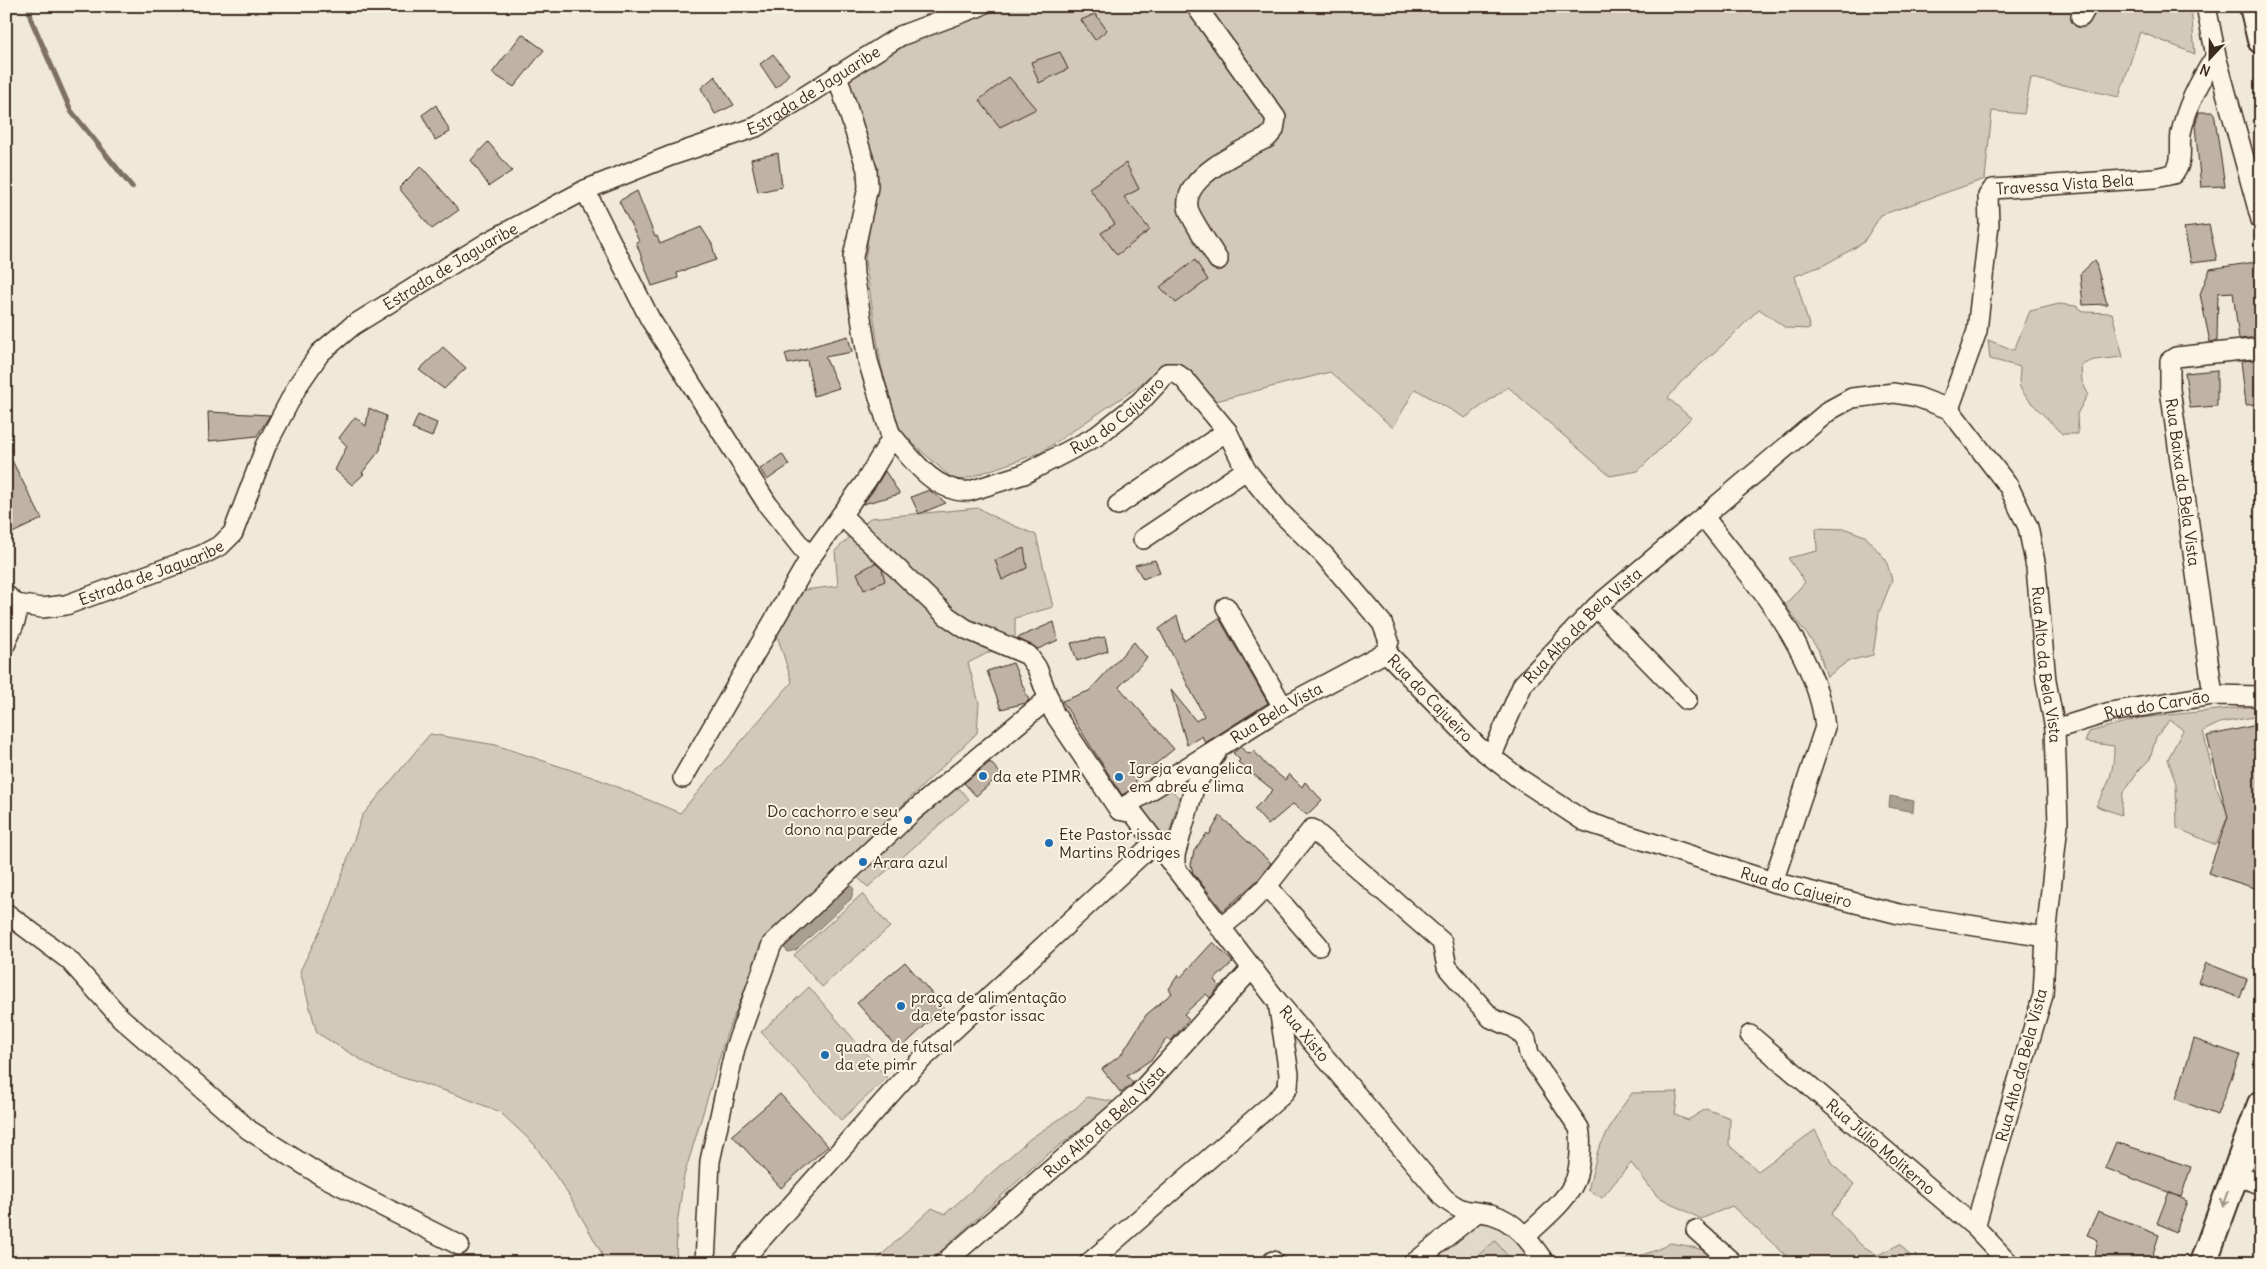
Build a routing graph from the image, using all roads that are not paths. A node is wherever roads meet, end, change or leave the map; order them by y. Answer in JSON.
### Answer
{"nodes":[{"id":1,"x":980,"y":6,"type":"edge"},
{"id":2,"x":1196,"y":6,"type":"edge"},
{"id":3,"x":2206,"y":6,"type":"edge"},
{"id":4,"x":2216,"y":56,"type":"junction"},
{"id":5,"x":837,"y":75,"type":"junction"},
{"id":6,"x":585,"y":190,"type":"junction"},
{"id":7,"x":2261,"y":220,"type":"edge"},
{"id":8,"x":1218,"y":260,"type":"dead end"},
{"id":9,"x":2261,"y":348,"type":"edge"},
{"id":10,"x":1949,"y":409,"type":"junction"},
{"id":11,"x":1227,"y":431,"type":"junction"},
{"id":12,"x":890,"y":433,"type":"junction"},
{"id":13,"x":1246,"y":470,"type":"junction"},
{"id":14,"x":1118,"y":505,"type":"dead end"},
{"id":15,"x":841,"y":515,"type":"junction"},
{"id":16,"x":1704,"y":518,"type":"junction"},
{"id":17,"x":1143,"y":538,"type":"dead end"},
{"id":18,"x":810,"y":558,"type":"junction"},
{"id":19,"x":10,"y":601,"type":"edge"},
{"id":20,"x":1226,"y":607,"type":"dead end"},
{"id":21,"x":1596,"y":607,"type":"junction"},
{"id":22,"x":6,"y":644,"type":"edge"},
{"id":23,"x":1386,"y":652,"type":"junction"},
{"id":24,"x":2213,"y":695,"type":"junction"},
{"id":25,"x":2261,"y":696,"type":"edge"},
{"id":26,"x":1687,"y":700,"type":"dead end"},
{"id":27,"x":1051,"y":706,"type":"junction"},
{"id":28,"x":1283,"y":708,"type":"junction"},
{"id":29,"x":2055,"y":729,"type":"junction"},
{"id":30,"x":1220,"y":747,"type":"junction"},
{"id":31,"x":1492,"y":755,"type":"junction"},
{"id":32,"x":683,"y":778,"type":"dead end"},
{"id":33,"x":1119,"y":810,"type":"junction"},
{"id":34,"x":1155,"y":842,"type":"junction"},
{"id":35,"x":1174,"y":868,"type":"junction"},
{"id":36,"x":1773,"y":882,"type":"junction"},
{"id":37,"x":1267,"y":886,"type":"junction"},
{"id":38,"x":6,"y":913,"type":"edge"},
{"id":39,"x":1220,"y":928,"type":"junction"},
{"id":40,"x":2046,"y":937,"type":"junction"},
{"id":41,"x":1318,"y":946,"type":"dead end"},
{"id":42,"x":1252,"y":968,"type":"junction"},
{"id":43,"x":1278,"y":1002,"type":"junction"},
{"id":44,"x":1750,"y":1035,"type":"dead end"},
{"id":45,"x":2261,"y":1104,"type":"edge"},
{"id":46,"x":2234,"y":1174,"type":"junction"},
{"id":47,"x":2261,"y":1185,"type":"edge"},
{"id":48,"x":1476,"y":1213,"type":"junction"},
{"id":49,"x":1975,"y":1227,"type":"junction"},
{"id":50,"x":1696,"y":1230,"type":"dead end"},
{"id":51,"x":1526,"y":1236,"type":"junction"},
{"id":52,"x":459,"y":1245,"type":"dead end"},
{"id":53,"x":1100,"y":1259,"type":"edge"},
{"id":54,"x":705,"y":1263,"type":"edge"},
{"id":55,"x":740,"y":1263,"type":"edge"},
{"id":56,"x":944,"y":1263,"type":"edge"},
{"id":57,"x":1414,"y":1263,"type":"edge"},
{"id":58,"x":1546,"y":1263,"type":"edge"},
{"id":59,"x":1734,"y":1263,"type":"edge"},
{"id":60,"x":2010,"y":1263,"type":"edge"},
{"id":61,"x":2203,"y":1263,"type":"edge"}],
"edges":[{"from":1,"to":5,"type":"street","name":"Estrada de Jaguaribe"},
{"from":2,"to":8,"type":"street"},
{"from":3,"to":4,"type":"street"},
{"from":4,"to":7,"type":"street"},
{"from":4,"to":10,"type":"street","name":"Travessa Vista Bela"},
{"from":5,"to":6,"type":"street","name":"Estrada de Jaguaribe"},
{"from":5,"to":12,"type":"street"},
{"from":6,"to":18,"type":"street"},
{"from":6,"to":19,"type":"street","name":"Estrada de Jaguaribe"},
{"from":9,"to":24,"type":"street","name":"Rua Baixa da Bela Vista"},
{"from":10,"to":16,"type":"street","name":"Rua Alto da Bela Vista"},
{"from":10,"to":29,"type":"street","name":"Rua Alto da Bela Vista"},
{"from":11,"to":12,"type":"street","name":"Rua do Cajueiro"},
{"from":11,"to":13,"type":"street","name":"Rua do Cajueiro"},
{"from":11,"to":14,"type":"street"},
{"from":12,"to":15,"type":"street"},
{"from":13,"to":17,"type":"street"},
{"from":13,"to":23,"type":"street","name":"Rua do Cajueiro"},
{"from":15,"to":18,"type":"street"},
{"from":15,"to":27,"type":"street"},
{"from":16,"to":21,"type":"street","name":"Rua Alto da Bela Vista"},
{"from":16,"to":36,"type":"street"},
{"from":18,"to":32,"type":"street"},
{"from":19,"to":22,"type":"street","name":"Estrada de Jaguaribe"},
{"from":20,"to":28,"type":"street"},
{"from":21,"to":26,"type":"street"},
{"from":21,"to":31,"type":"street","name":"Rua Alto da Bela Vista"},
{"from":23,"to":28,"type":"street","name":"Rua Bela Vista"},
{"from":23,"to":31,"type":"street","name":"Rua do Cajueiro"},
{"from":24,"to":25,"type":"street","name":"Rua do Carvão"},
{"from":24,"to":29,"type":"street","name":"Rua do Carvão"},
{"from":27,"to":33,"type":"street"},
{"from":27,"to":54,"type":"street"},
{"from":28,"to":30,"type":"street","name":"Rua Bela Vista"},
{"from":29,"to":40,"type":"street","name":"Rua Alto da Bela Vista"},
{"from":30,"to":33,"type":"street","name":"Rua Bela Vista"},
{"from":30,"to":35,"type":"street"},
{"from":31,"to":36,"type":"street","name":"Rua do Cajueiro"},
{"from":33,"to":34,"type":"street"},
{"from":34,"to":35,"type":"street"},
{"from":34,"to":55,"type":"street"},
{"from":35,"to":39,"type":"street"},
{"from":36,"to":40,"type":"street","name":"Rua do Cajueiro"},
{"from":37,"to":39,"type":"street"},
{"from":37,"to":41,"type":"street"},
{"from":37,"to":51,"type":"street"},
{"from":38,"to":52,"type":"street"},
{"from":39,"to":42,"type":"street"},
{"from":40,"to":49,"type":"street","name":"Rua Alto da Bela Vista"},
{"from":42,"to":43,"type":"street"},
{"from":42,"to":56,"type":"street","name":"Rua Alto da Bela Vista"},
{"from":43,"to":48,"type":"street","name":"Rua Xisto"},
{"from":43,"to":53,"type":"street","name":"Rua Xisto"},
{"from":44,"to":49,"type":"street","name":"Rua Júlio Moliterno"},
{"from":45,"to":46,"type":"highway"},
{"from":46,"to":47,"type":"street"},
{"from":46,"to":61,"type":"highway","one_way":true},
{"from":48,"to":51,"type":"street"},
{"from":48,"to":57,"type":"street"},
{"from":49,"to":60,"type":"street","name":"Rua Júlio Moliterno"},
{"from":50,"to":59,"type":"street"},
{"from":51,"to":58,"type":"street"}]}
